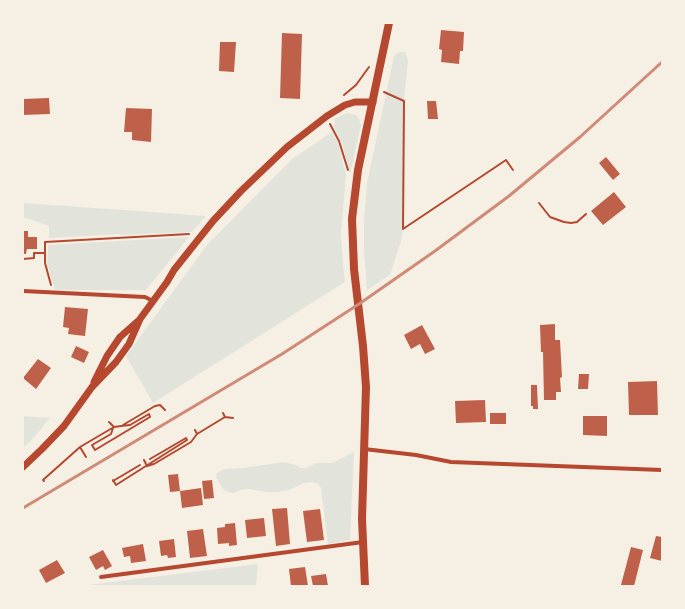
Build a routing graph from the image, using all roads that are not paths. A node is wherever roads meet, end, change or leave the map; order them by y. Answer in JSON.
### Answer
{"nodes":[{"id":1,"x":389,"y":23,"type":"edge"},
{"id":2,"x":373,"y":102,"type":"junction"},
{"id":3,"x":23,"y":291,"type":"edge"},
{"id":4,"x":154,"y":301,"type":"junction"},
{"id":5,"x":140,"y":319,"type":"junction"},
{"id":6,"x":92,"y":387,"type":"junction"},
{"id":7,"x":364,"y":449,"type":"junction"},
{"id":8,"x":23,"y":467,"type":"edge"},
{"id":9,"x":662,"y":470,"type":"edge"},
{"id":10,"x":363,"y":542,"type":"junction"},
{"id":11,"x":101,"y":577,"type":"dead end"},
{"id":12,"x":365,"y":586,"type":"edge"}],
"edges":[{"from":1,"to":2,"type":"main road"},
{"from":2,"to":4,"type":"street"},
{"from":2,"to":7,"type":"main road"},
{"from":3,"to":4,"type":"street"},
{"from":4,"to":5,"type":"street"},
{"from":5,"to":6,"type":"street"},
{"from":5,"to":6,"type":"street"},
{"from":6,"to":8,"type":"street"},
{"from":7,"to":9,"type":"street"},
{"from":7,"to":10,"type":"main road"},
{"from":10,"to":11,"type":"street"},
{"from":10,"to":12,"type":"main road"}]}
